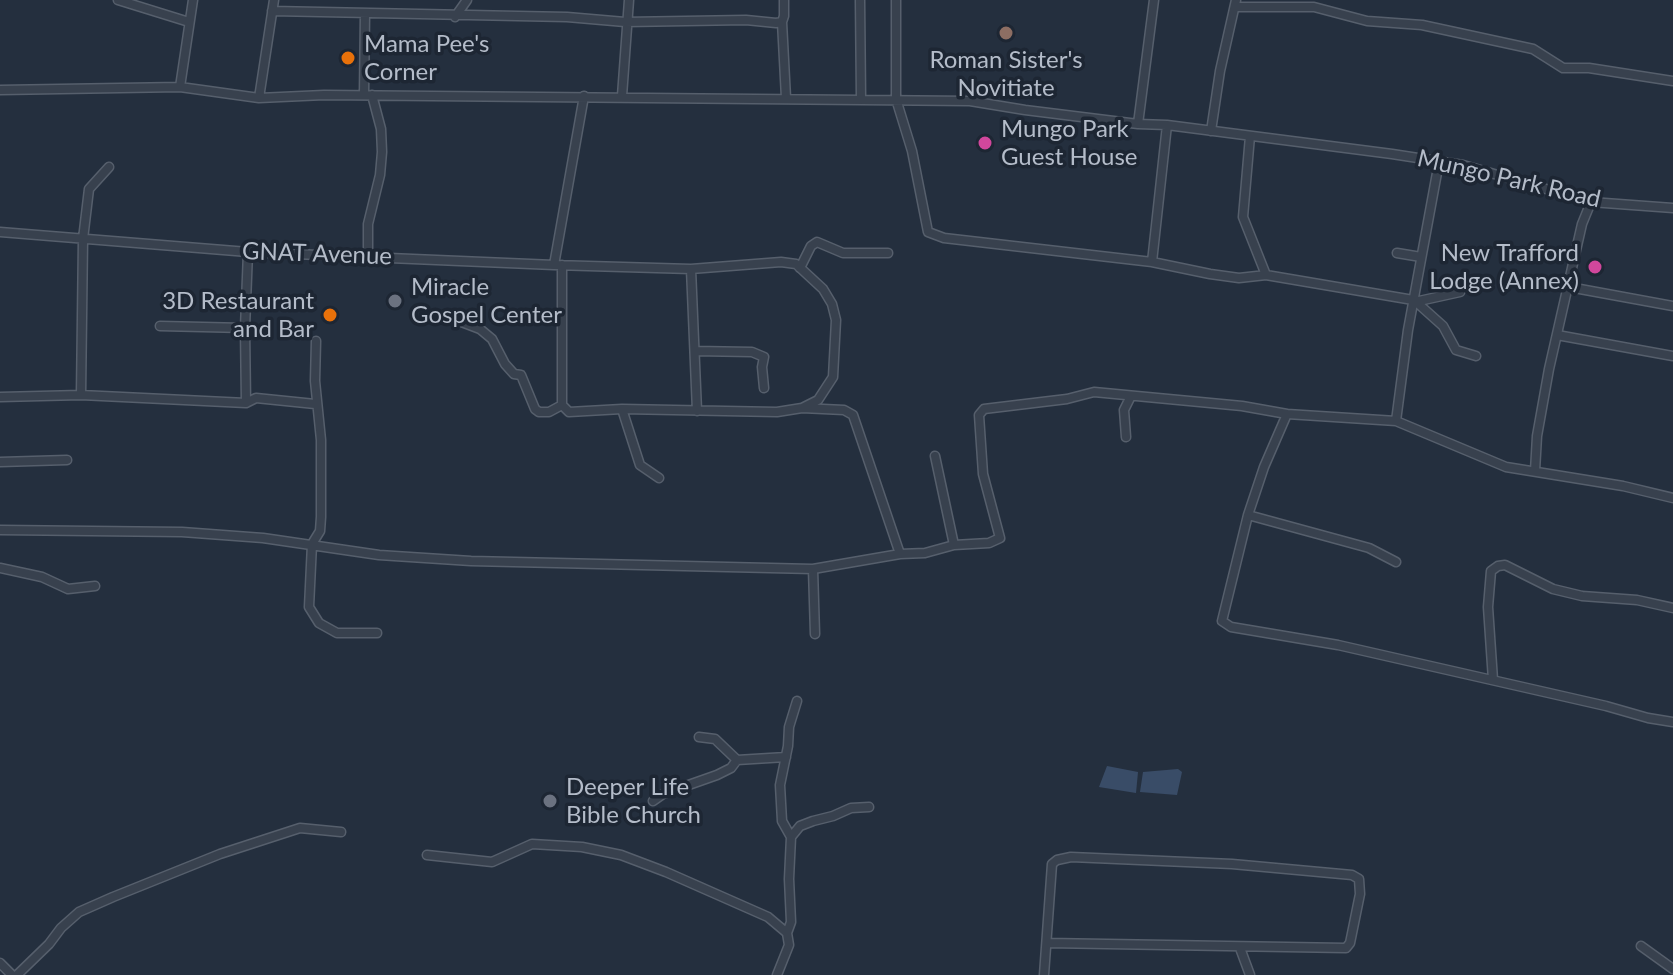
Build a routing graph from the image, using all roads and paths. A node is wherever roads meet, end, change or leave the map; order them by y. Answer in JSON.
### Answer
{"nodes":[{"id":1,"x":118,"y":0,"type":"edge"},
{"id":2,"x":193,"y":0,"type":"edge"},
{"id":3,"x":274,"y":0,"type":"edge"},
{"id":4,"x":467,"y":0,"type":"edge"},
{"id":5,"x":629,"y":0,"type":"edge"},
{"id":6,"x":784,"y":0,"type":"edge"},
{"id":7,"x":860,"y":0,"type":"edge"},
{"id":8,"x":896,"y":0,"type":"edge"},
{"id":9,"x":1154,"y":0,"type":"edge"},
{"id":10,"x":1236,"y":3,"type":"edge"},
{"id":11,"x":272,"y":11,"type":"junction"},
{"id":12,"x":365,"y":13,"type":"junction"},
{"id":13,"x":455,"y":17,"type":"junction"},
{"id":14,"x":189,"y":22,"type":"junction"},
{"id":15,"x":625,"y":22,"type":"junction"},
{"id":16,"x":782,"y":22,"type":"junction"},
{"id":17,"x":1673,"y":81,"type":"edge"},
{"id":18,"x":180,"y":87,"type":"junction"},
{"id":19,"x":0,"y":90,"type":"edge"},
{"id":20,"x":368,"y":95,"type":"junction"},
{"id":21,"x":584,"y":96,"type":"junction"},
{"id":22,"x":622,"y":96,"type":"junction"},
{"id":23,"x":259,"y":98,"type":"junction"},
{"id":24,"x":786,"y":98,"type":"junction"},
{"id":25,"x":861,"y":98,"type":"junction"},
{"id":26,"x":896,"y":99,"type":"junction"},
{"id":27,"x":1138,"y":124,"type":"junction"},
{"id":28,"x":1167,"y":125,"type":"junction"},
{"id":29,"x":1211,"y":131,"type":"junction"},
{"id":30,"x":1250,"y":136,"type":"junction"},
{"id":31,"x":1439,"y":162,"type":"junction"},
{"id":32,"x":109,"y":167,"type":"dead end"},
{"id":33,"x":1591,"y":202,"type":"junction"},
{"id":34,"x":1673,"y":208,"type":"edge"},
{"id":35,"x":0,"y":232,"type":"edge"},
{"id":36,"x":83,"y":239,"type":"junction"},
{"id":37,"x":248,"y":252,"type":"junction"},
{"id":38,"x":888,"y":253,"type":"dead end"},
{"id":39,"x":1397,"y":253,"type":"dead end"},
{"id":40,"x":368,"y":256,"type":"junction"},
{"id":41,"x":1421,"y":257,"type":"junction"},
{"id":42,"x":1152,"y":262,"type":"junction"},
{"id":43,"x":558,"y":265,"type":"junction"},
{"id":44,"x":800,"y":268,"type":"junction"},
{"id":45,"x":691,"y":269,"type":"junction"},
{"id":46,"x":1266,"y":275,"type":"junction"},
{"id":47,"x":1569,"y":287,"type":"junction"},
{"id":48,"x":1460,"y":292,"type":"dead end"},
{"id":49,"x":1413,"y":300,"type":"junction"},
{"id":50,"x":1673,"y":306,"type":"edge"},
{"id":51,"x":459,"y":321,"type":"dead end"},
{"id":52,"x":160,"y":326,"type":"dead end"},
{"id":53,"x":245,"y":328,"type":"junction"},
{"id":54,"x":1557,"y":335,"type":"junction"},
{"id":55,"x":316,"y":341,"type":"dead end"},
{"id":56,"x":695,"y":351,"type":"junction"},
{"id":57,"x":1476,"y":356,"type":"dead end"},
{"id":58,"x":1673,"y":356,"type":"edge"},
{"id":59,"x":764,"y":388,"type":"dead end"},
{"id":60,"x":81,"y":395,"type":"junction"},
{"id":61,"x":1131,"y":396,"type":"junction"},
{"id":62,"x":0,"y":397,"type":"edge"},
{"id":63,"x":246,"y":403,"type":"junction"},
{"id":64,"x":315,"y":404,"type":"junction"},
{"id":65,"x":562,"y":405,"type":"junction"},
{"id":66,"x":802,"y":408,"type":"junction"},
{"id":67,"x":622,"y":409,"type":"junction"},
{"id":68,"x":697,"y":411,"type":"junction"},
{"id":69,"x":1287,"y":414,"type":"junction"},
{"id":70,"x":1396,"y":421,"type":"junction"},
{"id":71,"x":1126,"y":437,"type":"dead end"},
{"id":72,"x":935,"y":456,"type":"dead end"},
{"id":73,"x":67,"y":460,"type":"dead end"},
{"id":74,"x":0,"y":462,"type":"edge"},
{"id":75,"x":1535,"y":471,"type":"junction"},
{"id":76,"x":659,"y":478,"type":"dead end"},
{"id":77,"x":1673,"y":498,"type":"edge"},
{"id":78,"x":1248,"y":515,"type":"junction"},
{"id":79,"x":0,"y":530,"type":"edge"},
{"id":80,"x":312,"y":544,"type":"junction"},
{"id":81,"x":954,"y":545,"type":"junction"},
{"id":82,"x":900,"y":554,"type":"junction"},
{"id":83,"x":1396,"y":562,"type":"dead end"},
{"id":84,"x":1,"y":567,"type":"edge"},
{"id":85,"x":813,"y":569,"type":"junction"},
{"id":86,"x":95,"y":586,"type":"dead end"},
{"id":87,"x":1673,"y":608,"type":"edge"},
{"id":88,"x":377,"y":633,"type":"dead end"},
{"id":89,"x":815,"y":634,"type":"dead end"},
{"id":90,"x":1493,"y":680,"type":"junction"},
{"id":91,"x":797,"y":701,"type":"dead end"},
{"id":92,"x":1673,"y":722,"type":"edge"},
{"id":93,"x":699,"y":737,"type":"dead end"},
{"id":94,"x":786,"y":757,"type":"junction"},
{"id":95,"x":737,"y":760,"type":"junction"},
{"id":96,"x":653,"y":801,"type":"dead end"},
{"id":97,"x":869,"y":807,"type":"dead end"},
{"id":98,"x":341,"y":832,"type":"dead end"},
{"id":99,"x":791,"y":837,"type":"junction"},
{"id":100,"x":427,"y":855,"type":"dead end"},
{"id":101,"x":787,"y":933,"type":"junction"},
{"id":102,"x":1047,"y":943,"type":"junction"},
{"id":103,"x":1641,"y":946,"type":"dead end"},
{"id":104,"x":1240,"y":948,"type":"junction"},
{"id":105,"x":0,"y":963,"type":"edge"},
{"id":106,"x":1673,"y":969,"type":"edge"},
{"id":107,"x":20,"y":974,"type":"edge"},
{"id":108,"x":777,"y":975,"type":"edge"},
{"id":109,"x":1044,"y":975,"type":"edge"},
{"id":110,"x":1250,"y":975,"type":"edge"}],
"edges":[{"from":1,"to":14,"type":"street"},
{"from":2,"to":14,"type":"street"},
{"from":3,"to":11,"type":"street"},
{"from":4,"to":13,"type":"street"},
{"from":5,"to":15,"type":"street"},
{"from":6,"to":16,"type":"street"},
{"from":7,"to":25,"type":"street"},
{"from":8,"to":26,"type":"street"},
{"from":9,"to":27,"type":"street"},
{"from":10,"to":17,"type":"street"},
{"from":10,"to":29,"type":"street"},
{"from":11,"to":12,"type":"street"},
{"from":11,"to":23,"type":"street"},
{"from":12,"to":13,"type":"street"},
{"from":12,"to":20,"type":"street"},
{"from":13,"to":15,"type":"street"},
{"from":14,"to":18,"type":"street"},
{"from":15,"to":16,"type":"street"},
{"from":15,"to":22,"type":"street"},
{"from":16,"to":24,"type":"street"},
{"from":18,"to":19,"type":"street","name":"Mungo Park Road"},
{"from":18,"to":23,"type":"street","name":"Mungo Park Road"},
{"from":20,"to":21,"type":"street","name":"Mungo Park Road"},
{"from":20,"to":23,"type":"street","name":"Mungo Park Road"},
{"from":20,"to":40,"type":"street"},
{"from":21,"to":22,"type":"street","name":"Mungo Park Road"},
{"from":21,"to":43,"type":"street"},
{"from":22,"to":24,"type":"street","name":"Mungo Park Road"},
{"from":24,"to":25,"type":"street","name":"Mungo Park Road"},
{"from":25,"to":26,"type":"street","name":"Mungo Park Road"},
{"from":26,"to":27,"type":"street","name":"Mungo Park Road"},
{"from":26,"to":42,"type":"street"},
{"from":27,"to":28,"type":"street","name":"Mungo Park Road"},
{"from":28,"to":29,"type":"street","name":"Mungo Park Road"},
{"from":28,"to":42,"type":"street"},
{"from":29,"to":30,"type":"street","name":"Mungo Park Road"},
{"from":30,"to":31,"type":"street","name":"Mungo Park Road"},
{"from":30,"to":46,"type":"street"},
{"from":31,"to":33,"type":"street","name":"Mungo Park Road"},
{"from":31,"to":41,"type":"street"},
{"from":32,"to":36,"type":"street"},
{"from":33,"to":34,"type":"street","name":"Mungo Park Road"},
{"from":33,"to":47,"type":"street"},
{"from":35,"to":36,"type":"street","name":"GNAT Avenue"},
{"from":36,"to":37,"type":"street","name":"GNAT Avenue"},
{"from":36,"to":60,"type":"street"},
{"from":37,"to":40,"type":"street","name":"GNAT Avenue"},
{"from":37,"to":53,"type":"street"},
{"from":38,"to":44,"type":"street"},
{"from":39,"to":41,"type":"street"},
{"from":40,"to":43,"type":"street","name":"GNAT Avenue"},
{"from":41,"to":49,"type":"street"},
{"from":42,"to":46,"type":"street"},
{"from":43,"to":45,"type":"street","name":"GNAT Avenue"},
{"from":43,"to":65,"type":"street"},
{"from":44,"to":45,"type":"street","name":"GNAT Avenue"},
{"from":44,"to":66,"type":"street"},
{"from":45,"to":56,"type":"street"},
{"from":46,"to":49,"type":"street"},
{"from":47,"to":50,"type":"street"},
{"from":47,"to":54,"type":"street"},
{"from":48,"to":49,"type":"street"},
{"from":49,"to":57,"type":"street"},
{"from":49,"to":70,"type":"street"},
{"from":51,"to":65,"type":"street"},
{"from":52,"to":53,"type":"street"},
{"from":53,"to":63,"type":"street"},
{"from":54,"to":58,"type":"street"},
{"from":54,"to":75,"type":"street"},
{"from":55,"to":64,"type":"street"},
{"from":56,"to":59,"type":"street"},
{"from":56,"to":68,"type":"street"},
{"from":60,"to":62,"type":"street"},
{"from":60,"to":63,"type":"street"},
{"from":61,"to":69,"type":"street"},
{"from":61,"to":71,"type":"street"},
{"from":61,"to":81,"type":"street"},
{"from":63,"to":64,"type":"street"},
{"from":64,"to":80,"type":"street"},
{"from":65,"to":67,"type":"street"},
{"from":66,"to":68,"type":"street"},
{"from":66,"to":82,"type":"street"},
{"from":67,"to":68,"type":"street"},
{"from":67,"to":76,"type":"street"},
{"from":69,"to":70,"type":"street"},
{"from":69,"to":78,"type":"street"},
{"from":70,"to":75,"type":"street"},
{"from":72,"to":81,"type":"street"},
{"from":73,"to":74,"type":"street"},
{"from":75,"to":77,"type":"street"},
{"from":78,"to":83,"type":"street"},
{"from":78,"to":90,"type":"street"},
{"from":79,"to":80,"type":"street"},
{"from":80,"to":85,"type":"street"},
{"from":80,"to":88,"type":"street"},
{"from":81,"to":82,"type":"street"},
{"from":82,"to":85,"type":"street"},
{"from":84,"to":86,"type":"street"},
{"from":85,"to":89,"type":"street"},
{"from":87,"to":90,"type":"street"},
{"from":90,"to":92,"type":"street"},
{"from":91,"to":94,"type":"street"},
{"from":93,"to":95,"type":"street"},
{"from":94,"to":95,"type":"street"},
{"from":94,"to":99,"type":"street"},
{"from":95,"to":96,"type":"street"},
{"from":97,"to":99,"type":"street"},
{"from":98,"to":107,"type":"street"},
{"from":99,"to":101,"type":"street"},
{"from":100,"to":101,"type":"street"},
{"from":101,"to":108,"type":"street"},
{"from":102,"to":104,"type":"street"},
{"from":102,"to":104,"type":"street"},
{"from":102,"to":109,"type":"street"},
{"from":103,"to":106,"type":"street"},
{"from":104,"to":110,"type":"street"},
{"from":105,"to":107,"type":"street"}]}
